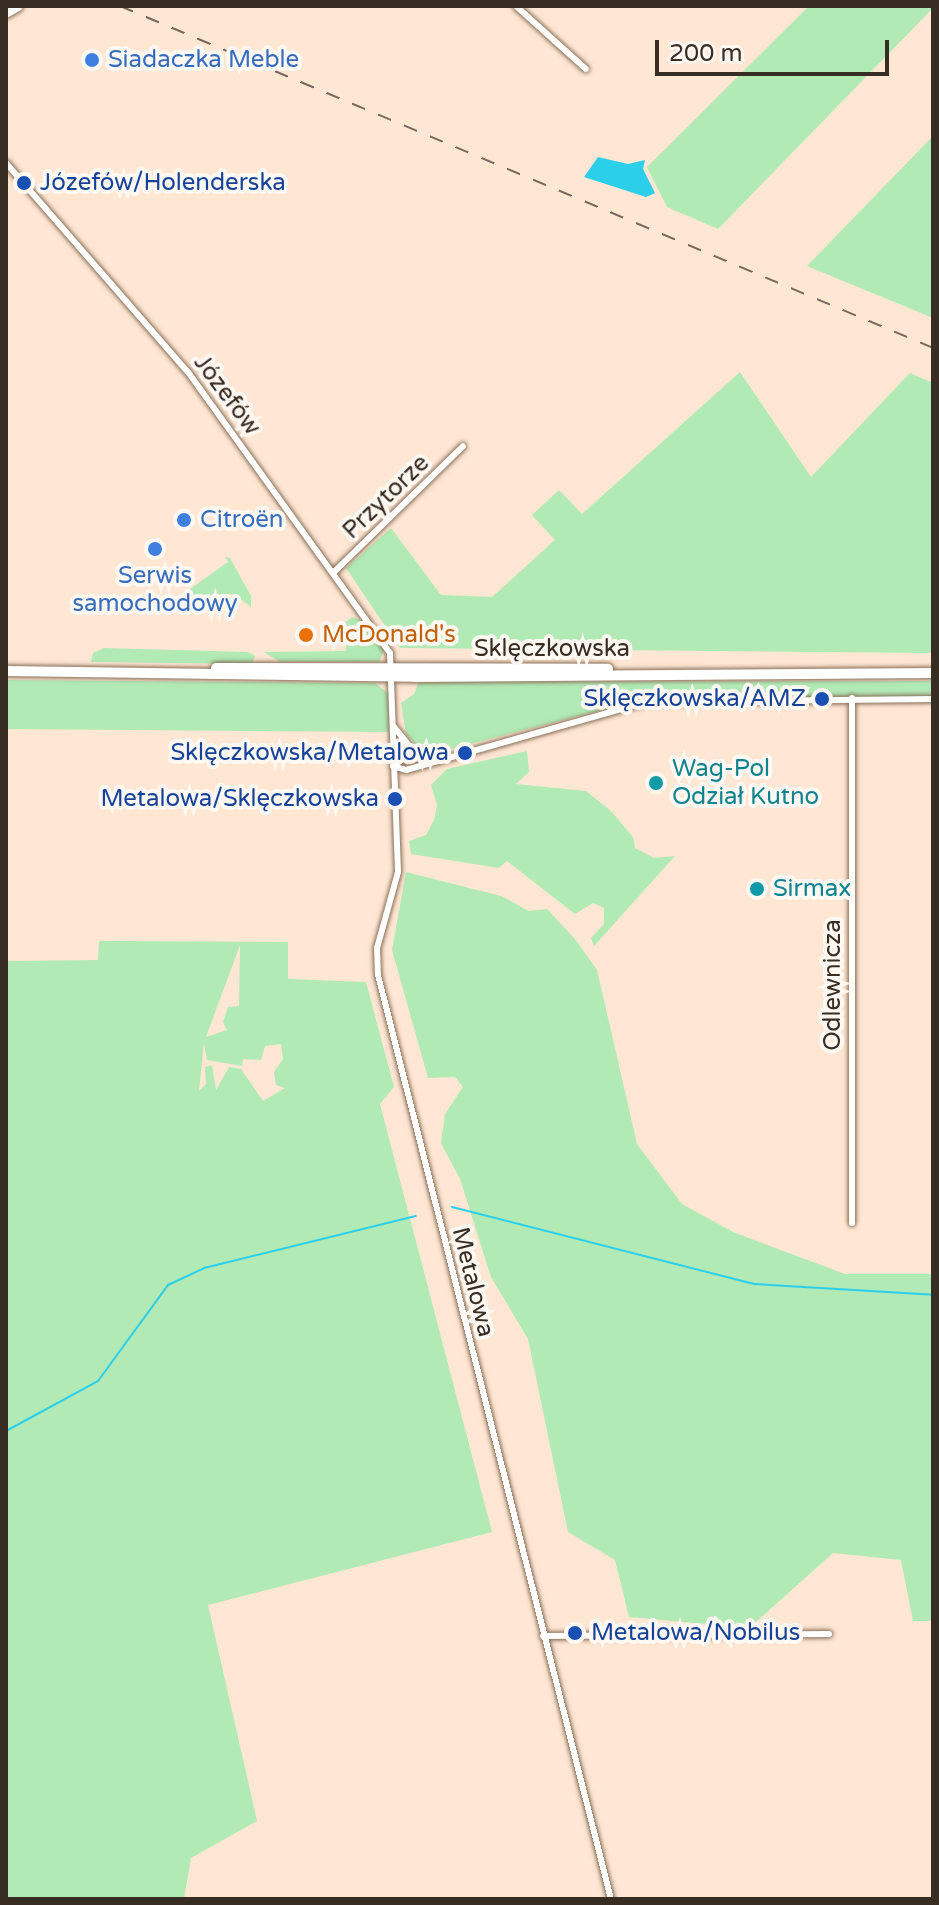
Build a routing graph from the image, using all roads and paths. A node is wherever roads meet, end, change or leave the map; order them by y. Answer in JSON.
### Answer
{"nodes":[{"id":1,"x":18,"y":6,"type":"edge"},
{"id":2,"x":516,"y":6,"type":"edge"},
{"id":3,"x":6,"y":13,"type":"edge"},
{"id":4,"x":586,"y":69,"type":"dead end"},
{"id":5,"x":6,"y":163,"type":"edge"},
{"id":6,"x":463,"y":446,"type":"dead end"},
{"id":7,"x":334,"y":572,"type":"junction"},
{"id":8,"x":6,"y":671,"type":"edge"},
{"id":9,"x":392,"y":672,"type":"junction"},
{"id":10,"x":933,"y":673,"type":"edge"},
{"id":11,"x":852,"y":698,"type":"junction"},
{"id":12,"x":933,"y":699,"type":"edge"},
{"id":13,"x":393,"y":726,"type":"junction"},
{"id":14,"x":417,"y":755,"type":"junction"},
{"id":15,"x":439,"y":759,"type":"junction"},
{"id":16,"x":393,"y":766,"type":"junction"},
{"id":17,"x":852,"y":1223,"type":"dead end"},
{"id":18,"x":829,"y":1634,"type":"dead end"},
{"id":19,"x":543,"y":1636,"type":"junction"},
{"id":20,"x":611,"y":1899,"type":"edge"}],
"edges":[{"from":1,"to":3,"type":"main road"},
{"from":2,"to":4,"type":"street"},
{"from":5,"to":7,"type":"street","name":"Józefów"},
{"from":6,"to":7,"type":"street","name":"Przytorze"},
{"from":7,"to":9,"type":"street","name":"Józefów"},
{"from":8,"to":9,"type":"main road","name":"Sklęczkowska"},
{"from":9,"to":10,"type":"main road","name":"Sklęczkowska"},
{"from":9,"to":13,"type":"street","name":"Metalowa"},
{"from":11,"to":12,"type":"street"},
{"from":11,"to":15,"type":"street"},
{"from":11,"to":17,"type":"street","name":"Odlewnicza"},
{"from":13,"to":14,"type":"street"},
{"from":13,"to":16,"type":"street","name":"Metalowa"},
{"from":14,"to":15,"type":"street"},
{"from":14,"to":16,"type":"street"},
{"from":15,"to":16,"type":"street"},
{"from":16,"to":19,"type":"street","name":"Metalowa"},
{"from":18,"to":19,"type":"street"},
{"from":19,"to":20,"type":"street","name":"Metalowa"}]}
